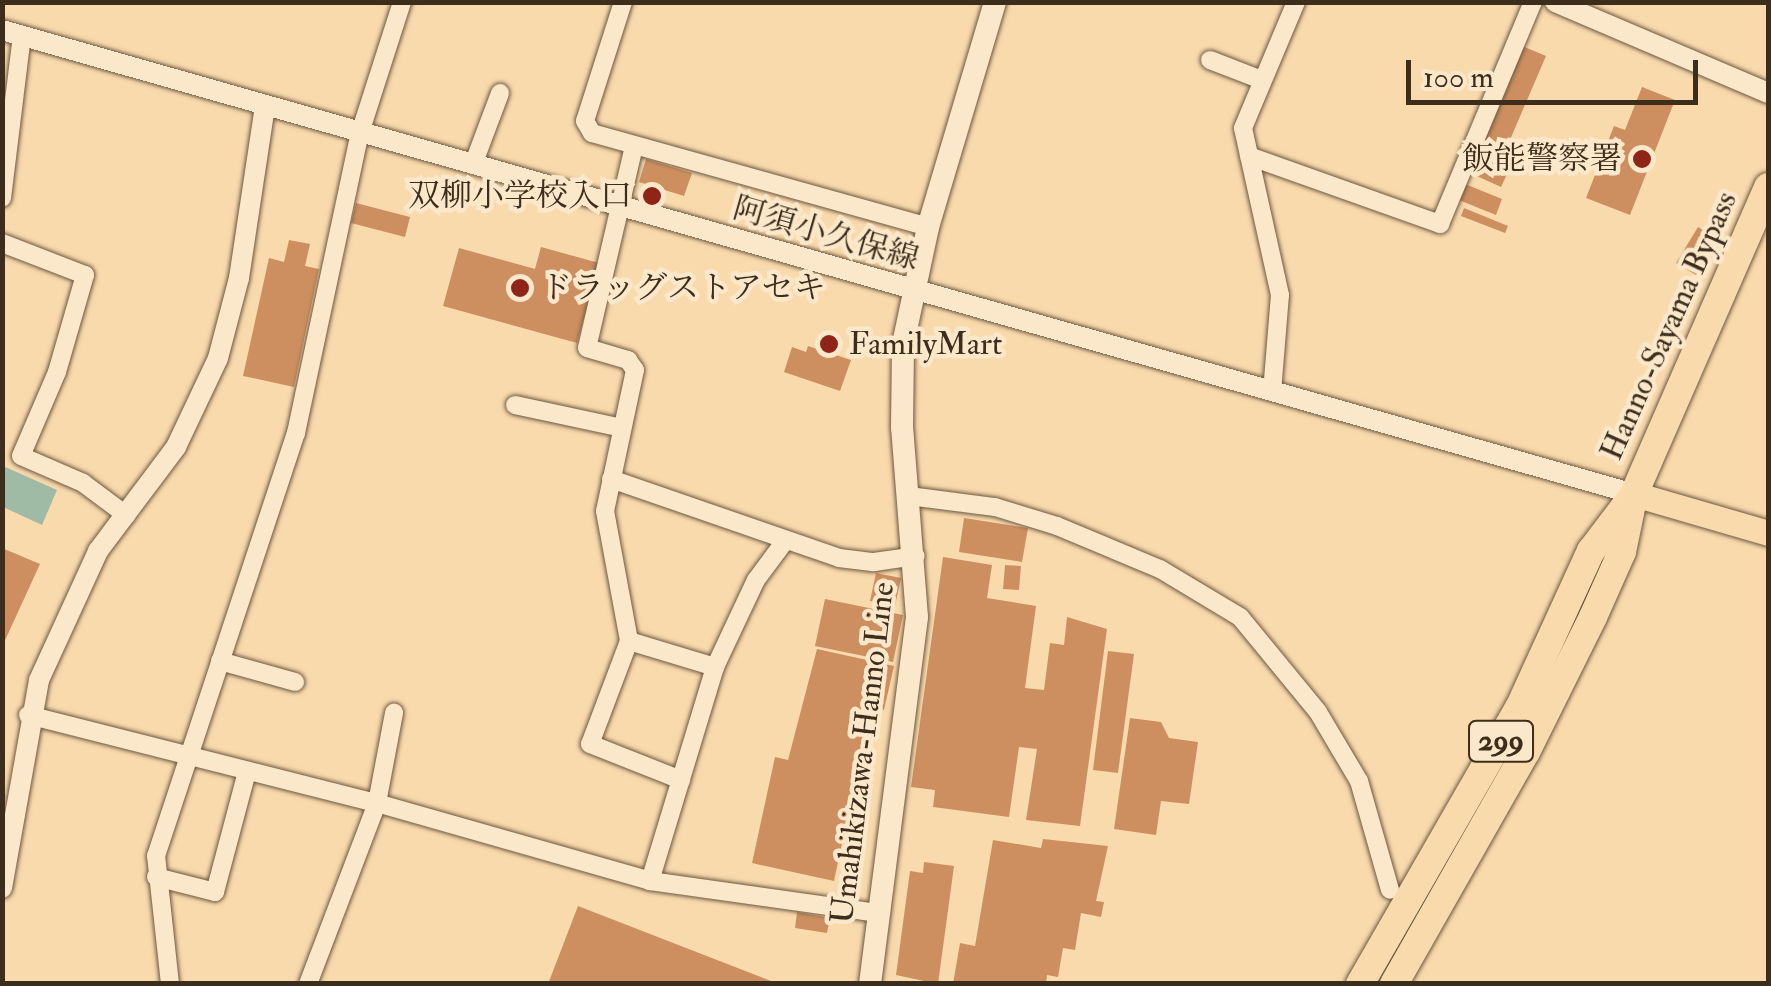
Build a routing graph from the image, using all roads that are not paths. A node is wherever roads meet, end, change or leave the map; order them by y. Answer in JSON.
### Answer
{"nodes":[{"id":1,"x":402,"y":2,"type":"edge"},
{"id":2,"x":623,"y":2,"type":"edge"},
{"id":3,"x":995,"y":2,"type":"edge"},
{"id":4,"x":1296,"y":2,"type":"edge"},
{"id":5,"x":1534,"y":2,"type":"edge"},
{"id":6,"x":1558,"y":3,"type":"edge"},
{"id":7,"x":12,"y":33,"type":"edge"},
{"id":8,"x":1210,"y":60,"type":"dead end"},
{"id":9,"x":1259,"y":79,"type":"junction"},
{"id":10,"x":500,"y":93,"type":"dead end"},
{"id":11,"x":1768,"y":93,"type":"edge"},
{"id":12,"x":266,"y":106,"type":"junction"},
{"id":13,"x":5,"y":126,"type":"edge"},
{"id":14,"x":360,"y":133,"type":"junction"},
{"id":15,"x":634,"y":146,"type":"junction"},
{"id":16,"x":1249,"y":156,"type":"junction"},
{"id":17,"x":473,"y":166,"type":"junction"},
{"id":18,"x":1768,"y":187,"type":"edge"},
{"id":19,"x":2,"y":198,"type":"edge"},
{"id":20,"x":620,"y":208,"type":"junction"},
{"id":21,"x":928,"y":226,"type":"junction"},
{"id":22,"x":2,"y":243,"type":"edge"},
{"id":23,"x":912,"y":289,"type":"junction"},
{"id":24,"x":1272,"y":392,"type":"junction"},
{"id":25,"x":515,"y":405,"type":"dead end"},
{"id":26,"x":622,"y":428,"type":"junction"},
{"id":27,"x":2,"y":447,"type":"edge"},
{"id":28,"x":21,"y":456,"type":"junction"},
{"id":29,"x":611,"y":478,"type":"junction"},
{"id":30,"x":1634,"y":494,"type":"junction"},
{"id":31,"x":909,"y":496,"type":"junction"},
{"id":32,"x":126,"y":515,"type":"junction"},
{"id":33,"x":1768,"y":533,"type":"edge"},
{"id":34,"x":786,"y":540,"type":"junction"},
{"id":35,"x":916,"y":556,"type":"junction"},
{"id":36,"x":629,"y":641,"type":"junction"},
{"id":37,"x":220,"y":661,"type":"junction"},
{"id":38,"x":715,"y":667,"type":"junction"},
{"id":39,"x":295,"y":682,"type":"dead end"},
{"id":40,"x":394,"y":713,"type":"dead end"},
{"id":41,"x":28,"y":715,"type":"junction"},
{"id":42,"x":189,"y":758,"type":"junction"},
{"id":43,"x":247,"y":772,"type":"junction"},
{"id":44,"x":681,"y":780,"type":"junction"},
{"id":45,"x":377,"y":803,"type":"junction"},
{"id":46,"x":156,"y":876,"type":"junction"},
{"id":47,"x":650,"y":881,"type":"junction"},
{"id":48,"x":2,"y":888,"type":"edge"},
{"id":49,"x":1390,"y":890,"type":"dead end"},
{"id":50,"x":877,"y":914,"type":"junction"},
{"id":51,"x":1406,"y":976,"type":"edge"},
{"id":52,"x":170,"y":984,"type":"edge"},
{"id":53,"x":308,"y":984,"type":"edge"},
{"id":54,"x":870,"y":984,"type":"edge"},
{"id":55,"x":1360,"y":984,"type":"edge"}],
"edges":[{"from":1,"to":14,"type":"street"},
{"from":2,"to":15,"type":"street"},
{"from":3,"to":21,"type":"main road","name":"Umahikizawa-Hanno Line"},
{"from":4,"to":9,"type":"street"},
{"from":5,"to":16,"type":"street"},
{"from":6,"to":11,"type":"street"},
{"from":7,"to":12,"type":"street","name":"阿須小久保線"},
{"from":7,"to":13,"type":"street"},
{"from":8,"to":9,"type":"street"},
{"from":9,"to":16,"type":"street"},
{"from":10,"to":17,"type":"street"},
{"from":12,"to":14,"type":"street","name":"阿須小久保線"},
{"from":12,"to":32,"type":"street"},
{"from":13,"to":19,"type":"street"},
{"from":14,"to":17,"type":"street","name":"阿須小久保線"},
{"from":14,"to":37,"type":"street"},
{"from":15,"to":20,"type":"street"},
{"from":15,"to":21,"type":"street"},
{"from":16,"to":24,"type":"street"},
{"from":17,"to":20,"type":"street","name":"阿須小久保線"},
{"from":18,"to":30,"type":"highway","name":"Hanno-Sayama Bypass","number":"299"},
{"from":20,"to":23,"type":"street","name":"阿須小久保線"},
{"from":20,"to":26,"type":"street"},
{"from":21,"to":23,"type":"main road","name":"Umahikizawa-Hanno Line"},
{"from":22,"to":28,"type":"street"},
{"from":23,"to":24,"type":"street","name":"阿須小久保線"},
{"from":23,"to":31,"type":"main road","name":"Umahikizawa-Hanno Line"},
{"from":24,"to":30,"type":"street","name":"阿須小久保線"},
{"from":25,"to":26,"type":"street"},
{"from":26,"to":29,"type":"street"},
{"from":27,"to":28,"type":"street"},
{"from":28,"to":32,"type":"street"},
{"from":29,"to":34,"type":"street"},
{"from":29,"to":36,"type":"street"},
{"from":30,"to":33,"type":"main road"},
{"from":30,"to":51,"type":"highway","name":"Hanno-Sayama Bypass","number":"299"},
{"from":30,"to":55,"type":"highway","name":"Hanno-Sayama Bypass","number":"299"},
{"from":31,"to":35,"type":"main road","name":"Umahikizawa-Hanno Line"},
{"from":31,"to":49,"type":"street"},
{"from":32,"to":41,"type":"street"},
{"from":34,"to":35,"type":"street"},
{"from":34,"to":38,"type":"street"},
{"from":35,"to":50,"type":"main road","name":"Umahikizawa-Hanno Line"},
{"from":36,"to":38,"type":"street"},
{"from":36,"to":44,"type":"street"},
{"from":37,"to":39,"type":"street"},
{"from":37,"to":42,"type":"street"},
{"from":38,"to":44,"type":"street"},
{"from":40,"to":45,"type":"street"},
{"from":41,"to":42,"type":"street"},
{"from":41,"to":48,"type":"street"},
{"from":42,"to":43,"type":"street"},
{"from":42,"to":46,"type":"street"},
{"from":43,"to":45,"type":"street"},
{"from":43,"to":46,"type":"street"},
{"from":44,"to":47,"type":"street"},
{"from":45,"to":47,"type":"street"},
{"from":45,"to":53,"type":"street"},
{"from":46,"to":52,"type":"street"},
{"from":47,"to":50,"type":"street"},
{"from":50,"to":54,"type":"main road","name":"Umahikizawa-Hanno Line"}]}
